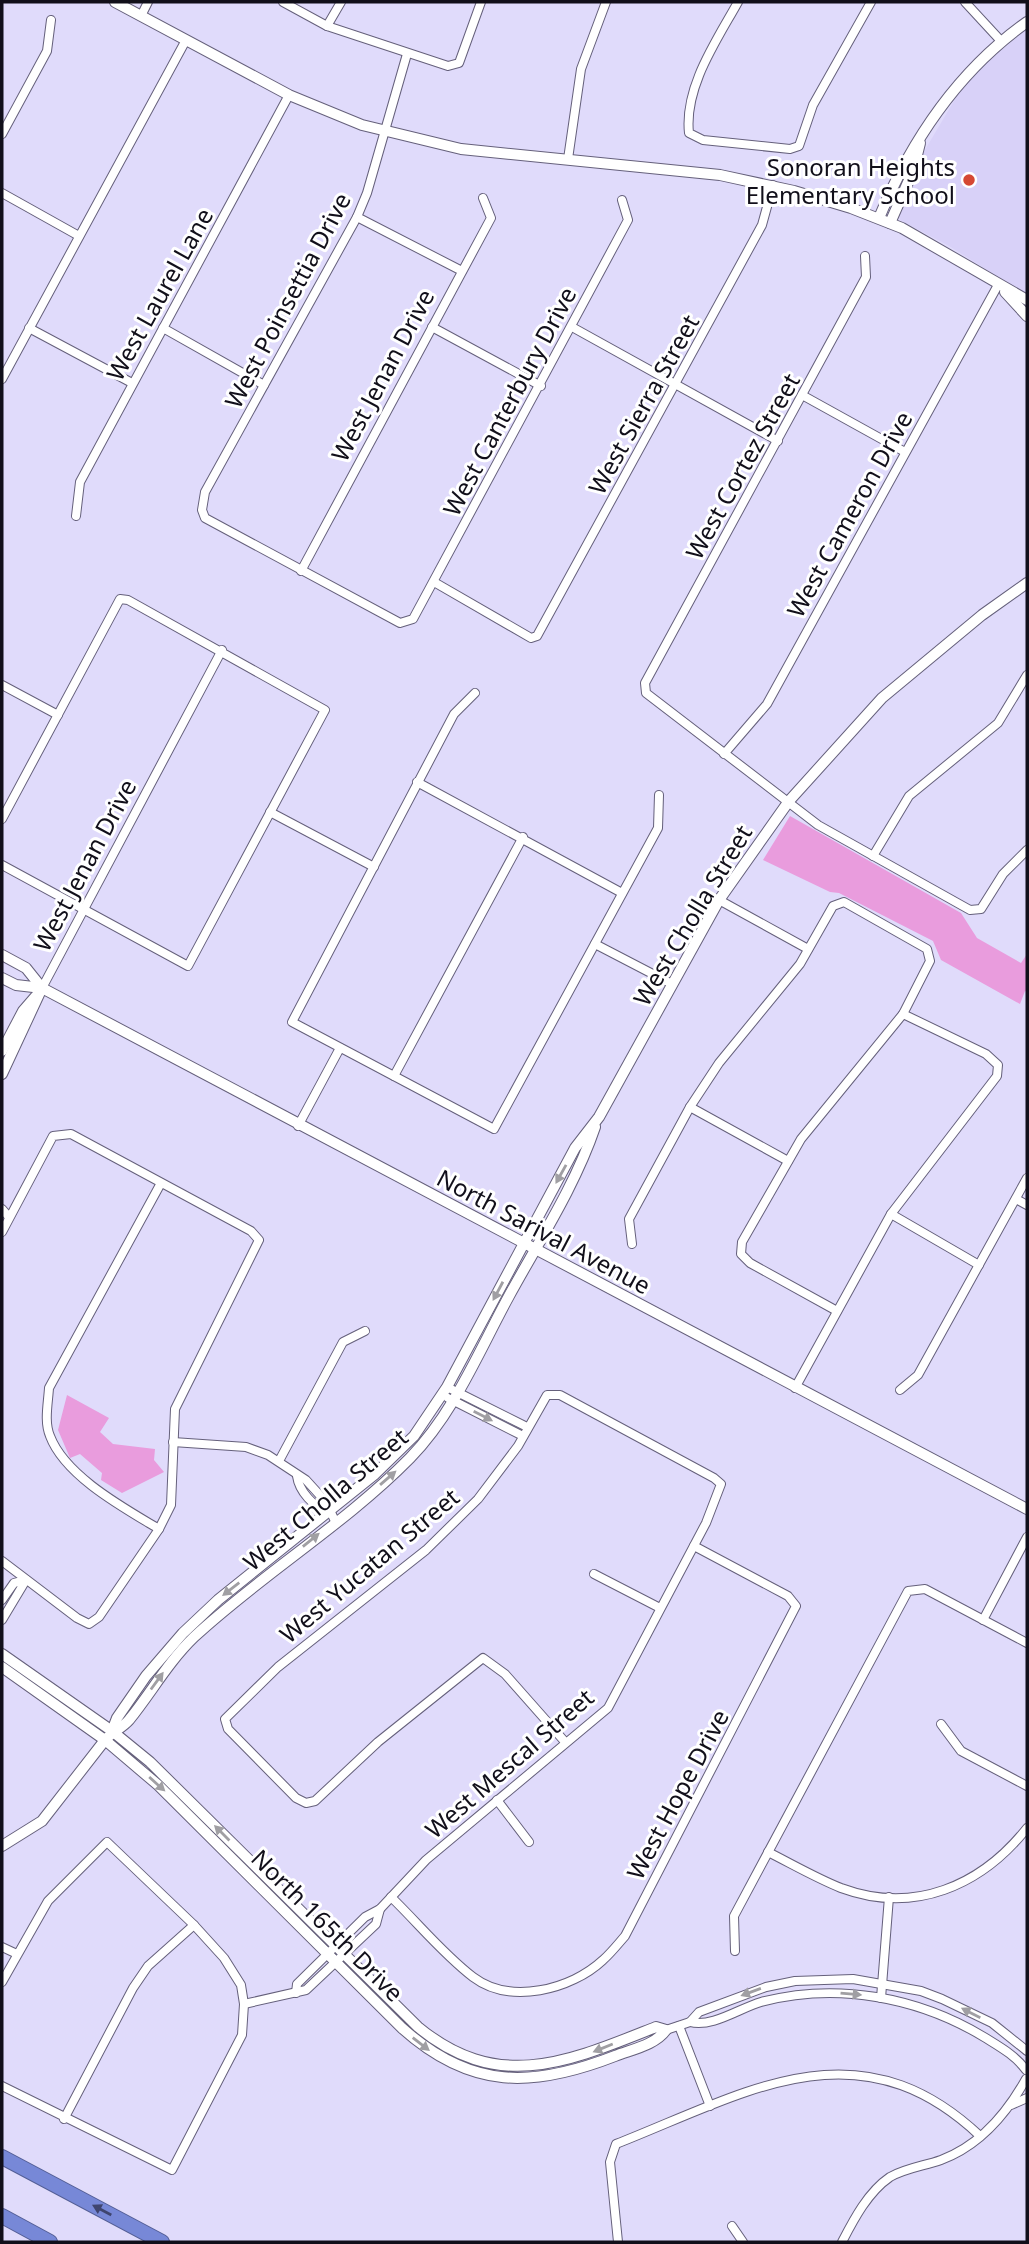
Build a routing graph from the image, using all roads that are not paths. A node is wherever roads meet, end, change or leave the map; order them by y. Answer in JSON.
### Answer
{"nodes":[{"id":1,"x":116,"y":2,"type":"edge"},
{"id":2,"x":148,"y":2,"type":"edge"},
{"id":3,"x":284,"y":2,"type":"edge"},
{"id":4,"x":341,"y":2,"type":"edge"},
{"id":5,"x":481,"y":2,"type":"edge"},
{"id":6,"x":606,"y":2,"type":"edge"},
{"id":7,"x":738,"y":2,"type":"edge"},
{"id":8,"x":871,"y":2,"type":"edge"},
{"id":9,"x":965,"y":2,"type":"edge"},
{"id":10,"x":141,"y":16,"type":"junction"},
{"id":11,"x":51,"y":20,"type":"dead end"},
{"id":12,"x":1027,"y":22,"type":"edge"},
{"id":13,"x":327,"y":26,"type":"junction"},
{"id":14,"x":186,"y":40,"type":"junction"},
{"id":15,"x":1001,"y":41,"type":"junction"},
{"id":16,"x":407,"y":54,"type":"junction"},
{"id":17,"x":289,"y":95,"type":"junction"},
{"id":18,"x":385,"y":132,"type":"junction"},
{"id":19,"x":2,"y":134,"type":"edge"},
{"id":20,"x":922,"y":137,"type":"junction"},
{"id":21,"x":568,"y":159,"type":"junction"},
{"id":22,"x":773,"y":185,"type":"junction"},
{"id":23,"x":2,"y":193,"type":"edge"},
{"id":24,"x":482,"y":198,"type":"dead end"},
{"id":25,"x":622,"y":200,"type":"dead end"},
{"id":26,"x":357,"y":217,"type":"junction"},
{"id":27,"x":879,"y":218,"type":"junction"},
{"id":28,"x":890,"y":223,"type":"junction"},
{"id":29,"x":79,"y":236,"type":"junction"},
{"id":30,"x":865,"y":256,"type":"dead end"},
{"id":31,"x":462,"y":271,"type":"junction"},
{"id":32,"x":998,"y":285,"type":"junction"},
{"id":33,"x":1027,"y":300,"type":"edge"},
{"id":34,"x":1027,"y":316,"type":"edge"},
{"id":35,"x":432,"y":327,"type":"junction"},
{"id":36,"x":572,"y":327,"type":"junction"},
{"id":37,"x":29,"y":328,"type":"junction"},
{"id":38,"x":163,"y":328,"type":"junction"},
{"id":39,"x":2,"y":379,"type":"edge"},
{"id":40,"x":132,"y":383,"type":"junction"},
{"id":41,"x":264,"y":385,"type":"junction"},
{"id":42,"x":676,"y":385,"type":"junction"},
{"id":43,"x":541,"y":386,"type":"junction"},
{"id":44,"x":802,"y":394,"type":"junction"},
{"id":45,"x":778,"y":441,"type":"junction"},
{"id":46,"x":905,"y":452,"type":"junction"},
{"id":47,"x":76,"y":516,"type":"dead end"},
{"id":48,"x":301,"y":571,"type":"junction"},
{"id":49,"x":434,"y":582,"type":"junction"},
{"id":50,"x":1027,"y":583,"type":"edge"},
{"id":51,"x":222,"y":650,"type":"junction"},
{"id":52,"x":1027,"y":676,"type":"edge"},
{"id":53,"x":2,"y":685,"type":"edge"},
{"id":54,"x":475,"y":693,"type":"dead end"},
{"id":55,"x":58,"y":715,"type":"junction"},
{"id":56,"x":724,"y":754,"type":"junction"},
{"id":57,"x":417,"y":782,"type":"junction"},
{"id":58,"x":659,"y":795,"type":"dead end"},
{"id":59,"x":789,"y":801,"type":"junction"},
{"id":60,"x":270,"y":812,"type":"junction"},
{"id":61,"x":2,"y":819,"type":"edge"},
{"id":62,"x":523,"y":837,"type":"junction"},
{"id":63,"x":1027,"y":850,"type":"edge"},
{"id":64,"x":873,"y":856,"type":"junction"},
{"id":65,"x":2,"y":865,"type":"edge"},
{"id":66,"x":374,"y":867,"type":"junction"},
{"id":67,"x":622,"y":893,"type":"junction"},
{"id":68,"x":719,"y":900,"type":"junction"},
{"id":69,"x":84,"y":909,"type":"junction"},
{"id":70,"x":595,"y":944,"type":"junction"},
{"id":71,"x":808,"y":949,"type":"junction"},
{"id":72,"x":2,"y":954,"type":"edge"},
{"id":73,"x":2,"y":978,"type":"edge"},
{"id":74,"x":672,"y":984,"type":"junction"},
{"id":75,"x":43,"y":988,"type":"junction"},
{"id":76,"x":903,"y":1014,"type":"junction"},
{"id":77,"x":341,"y":1048,"type":"junction"},
{"id":78,"x":2,"y":1051,"type":"edge"},
{"id":79,"x":2,"y":1074,"type":"edge"},
{"id":80,"x":394,"y":1076,"type":"junction"},
{"id":81,"x":690,"y":1107,"type":"junction"},
{"id":82,"x":599,"y":1117,"type":"junction"},
{"id":83,"x":298,"y":1126,"type":"junction"},
{"id":84,"x":788,"y":1161,"type":"junction"},
{"id":85,"x":1027,"y":1178,"type":"edge"},
{"id":86,"x":161,"y":1183,"type":"junction"},
{"id":87,"x":1016,"y":1199,"type":"junction"},
{"id":88,"x":1027,"y":1205,"type":"edge"},
{"id":89,"x":2,"y":1209,"type":"edge"},
{"id":90,"x":891,"y":1214,"type":"junction"},
{"id":91,"x":6,"y":1217,"type":"edge"},
{"id":92,"x":2,"y":1232,"type":"edge"},
{"id":93,"x":523,"y":1244,"type":"junction"},
{"id":94,"x":632,"y":1244,"type":"dead end"},
{"id":95,"x":534,"y":1250,"type":"junction"},
{"id":96,"x":979,"y":1265,"type":"junction"},
{"id":97,"x":837,"y":1311,"type":"junction"},
{"id":98,"x":365,"y":1331,"type":"dead end"},
{"id":99,"x":795,"y":1388,"type":"junction"},
{"id":100,"x":900,"y":1390,"type":"dead end"},
{"id":101,"x":450,"y":1393,"type":"junction"},
{"id":102,"x":527,"y":1427,"type":"junction"},
{"id":103,"x":523,"y":1436,"type":"junction"},
{"id":104,"x":173,"y":1442,"type":"junction"},
{"id":105,"x":279,"y":1461,"type":"junction"},
{"id":106,"x":721,"y":1484,"type":"joint"},
{"id":107,"x":1027,"y":1509,"type":"edge"},
{"id":108,"x":332,"y":1516,"type":"junction"},
{"id":109,"x":159,"y":1529,"type":"junction"},
{"id":110,"x":1027,"y":1537,"type":"edge"},
{"id":111,"x":694,"y":1546,"type":"junction"},
{"id":112,"x":2,"y":1561,"type":"edge"},
{"id":113,"x":594,"y":1574,"type":"dead end"},
{"id":114,"x":26,"y":1580,"type":"junction"},
{"id":115,"x":2,"y":1600,"type":"edge"},
{"id":116,"x":660,"y":1608,"type":"junction"},
{"id":117,"x":2,"y":1620,"type":"edge"},
{"id":118,"x":983,"y":1620,"type":"junction"},
{"id":119,"x":1027,"y":1643,"type":"edge"},
{"id":120,"x":2,"y":1654,"type":"edge"},
{"id":121,"x":2,"y":1667,"type":"edge"},
{"id":122,"x":941,"y":1724,"type":"dead end"},
{"id":123,"x":108,"y":1735,"type":"junction"},
{"id":124,"x":566,"y":1743,"type":"junction"},
{"id":125,"x":1027,"y":1786,"type":"edge"},
{"id":126,"x":497,"y":1800,"type":"junction"},
{"id":127,"x":1027,"y":1828,"type":"edge"},
{"id":128,"x":529,"y":1842,"type":"dead end"},
{"id":129,"x":2,"y":1846,"type":"edge"},
{"id":130,"x":768,"y":1852,"type":"junction"},
{"id":131,"x":391,"y":1897,"type":"junction"},
{"id":132,"x":889,"y":1897,"type":"junction"},
{"id":133,"x":194,"y":1925,"type":"junction"},
{"id":134,"x":2,"y":1947,"type":"edge"},
{"id":135,"x":735,"y":1951,"type":"dead end"},
{"id":136,"x":17,"y":1954,"type":"junction"},
{"id":137,"x":337,"y":1954,"type":"junction"},
{"id":138,"x":2,"y":1982,"type":"edge"},
{"id":139,"x":882,"y":1984,"type":"junction"},
{"id":140,"x":881,"y":1998,"type":"junction"},
{"id":141,"x":244,"y":2004,"type":"junction"},
{"id":142,"x":690,"y":2022,"type":"junction"},
{"id":143,"x":678,"y":2025,"type":"junction"},
{"id":144,"x":666,"y":2030,"type":"joint"},
{"id":145,"x":1027,"y":2051,"type":"edge"},
{"id":146,"x":1027,"y":2075,"type":"edge"},
{"id":147,"x":2,"y":2086,"type":"edge"},
{"id":148,"x":1027,"y":2098,"type":"edge"},
{"id":149,"x":1011,"y":2105,"type":"junction"},
{"id":150,"x":710,"y":2106,"type":"junction"},
{"id":151,"x":64,"y":2119,"type":"junction"},
{"id":152,"x":980,"y":2136,"type":"junction"},
{"id":153,"x":2,"y":2157,"type":"edge"},
{"id":154,"x":2,"y":2216,"type":"edge"},
{"id":155,"x":732,"y":2226,"type":"dead end"},
{"id":156,"x":50,"y":2242,"type":"edge"},
{"id":157,"x":162,"y":2242,"type":"edge"},
{"id":158,"x":618,"y":2242,"type":"edge"},
{"id":159,"x":743,"y":2242,"type":"edge"},
{"id":160,"x":842,"y":2242,"type":"edge"}],
"edges":[{"from":1,"to":10,"type":"street"},
{"from":2,"to":10,"type":"street"},
{"from":3,"to":13,"type":"street"},
{"from":4,"to":13,"type":"street"},
{"from":5,"to":16,"type":"street"},
{"from":6,"to":21,"type":"street"},
{"from":7,"to":8,"type":"street"},
{"from":9,"to":15,"type":"street"},
{"from":10,"to":14,"type":"street"},
{"from":11,"to":19,"type":"street"},
{"from":12,"to":15,"type":"street"},
{"from":13,"to":16,"type":"street"},
{"from":14,"to":17,"type":"street"},
{"from":14,"to":29,"type":"street"},
{"from":15,"to":20,"type":"street"},
{"from":16,"to":18,"type":"street","name":"West Poinsettia Drive"},
{"from":17,"to":18,"type":"street"},
{"from":17,"to":38,"type":"street","name":"West Laurel Lane"},
{"from":18,"to":21,"type":"street"},
{"from":18,"to":26,"type":"street","name":"West Poinsettia Drive"},
{"from":20,"to":27,"type":"street"},
{"from":20,"to":28,"type":"street"},
{"from":21,"to":22,"type":"street"},
{"from":22,"to":27,"type":"street"},
{"from":22,"to":42,"type":"street","name":"West Sierra Street"},
{"from":23,"to":29,"type":"street"},
{"from":24,"to":31,"type":"street","name":"West Jenan Drive"},
{"from":25,"to":36,"type":"street","name":"West Canterbury Drive"},
{"from":26,"to":31,"type":"street"},
{"from":26,"to":41,"type":"street","name":"West Poinsettia Drive"},
{"from":27,"to":28,"type":"street"},
{"from":28,"to":32,"type":"street"},
{"from":29,"to":37,"type":"street"},
{"from":30,"to":44,"type":"street","name":"West Cortez Street"},
{"from":31,"to":35,"type":"street","name":"West Jenan Drive"},
{"from":32,"to":33,"type":"street"},
{"from":32,"to":34,"type":"street"},
{"from":32,"to":46,"type":"street","name":"West Cameron Drive"},
{"from":35,"to":43,"type":"street"},
{"from":35,"to":48,"type":"street","name":"West Jenan Drive"},
{"from":36,"to":42,"type":"street"},
{"from":36,"to":43,"type":"street","name":"West Canterbury Drive"},
{"from":37,"to":39,"type":"street"},
{"from":37,"to":40,"type":"street"},
{"from":38,"to":40,"type":"street","name":"West Laurel Lane"},
{"from":38,"to":41,"type":"street"},
{"from":40,"to":47,"type":"street","name":"West Laurel Lane"},
{"from":41,"to":48,"type":"street","name":"West Poinsettia Drive"},
{"from":42,"to":45,"type":"street"},
{"from":42,"to":49,"type":"street","name":"West Sierra Street"},
{"from":43,"to":49,"type":"street","name":"West Canterbury Drive"},
{"from":44,"to":45,"type":"street","name":"West Cortez Street"},
{"from":44,"to":46,"type":"street"},
{"from":45,"to":56,"type":"street","name":"West Cortez Street"},
{"from":46,"to":56,"type":"street","name":"West Cameron Drive"},
{"from":48,"to":49,"type":"street","name":"West Canterbury Drive"},
{"from":50,"to":59,"type":"street","name":"West Cholla Street"},
{"from":51,"to":55,"type":"street"},
{"from":51,"to":60,"type":"street"},
{"from":51,"to":69,"type":"street","name":"West Jenan Drive"},
{"from":52,"to":64,"type":"street"},
{"from":53,"to":55,"type":"street"},
{"from":54,"to":57,"type":"street"},
{"from":55,"to":61,"type":"street"},
{"from":56,"to":59,"type":"street"},
{"from":57,"to":62,"type":"street"},
{"from":57,"to":66,"type":"street"},
{"from":58,"to":67,"type":"street"},
{"from":59,"to":64,"type":"street"},
{"from":59,"to":68,"type":"street","name":"West Cholla Street"},
{"from":60,"to":66,"type":"street"},
{"from":60,"to":69,"type":"street"},
{"from":62,"to":67,"type":"street"},
{"from":62,"to":80,"type":"street"},
{"from":63,"to":64,"type":"street"},
{"from":65,"to":69,"type":"street"},
{"from":66,"to":77,"type":"street"},
{"from":67,"to":70,"type":"street"},
{"from":68,"to":71,"type":"street"},
{"from":68,"to":74,"type":"street","name":"West Cholla Street"},
{"from":69,"to":75,"type":"street","name":"West Jenan Drive"},
{"from":70,"to":74,"type":"street"},
{"from":70,"to":80,"type":"street"},
{"from":71,"to":76,"type":"street"},
{"from":71,"to":81,"type":"street"},
{"from":72,"to":75,"type":"street","name":"North Sarival Avenue"},
{"from":73,"to":75,"type":"street","name":"North Sarival Avenue"},
{"from":74,"to":82,"type":"street","name":"West Cholla Street"},
{"from":75,"to":78,"type":"street","name":"West Jenan Drive"},
{"from":75,"to":79,"type":"street","name":"West Jenan Drive"},
{"from":75,"to":83,"type":"street","name":"North Sarival Avenue"},
{"from":76,"to":84,"type":"street"},
{"from":76,"to":90,"type":"street"},
{"from":77,"to":80,"type":"street"},
{"from":77,"to":83,"type":"street"},
{"from":81,"to":84,"type":"street"},
{"from":81,"to":94,"type":"street"},
{"from":82,"to":93,"type":"street","name":"West Cholla Street","one_way":true},
{"from":82,"to":95,"type":"street","name":"West Cholla Street"},
{"from":83,"to":93,"type":"street","name":"North Sarival Avenue"},
{"from":84,"to":97,"type":"street"},
{"from":85,"to":87,"type":"street"},
{"from":86,"to":91,"type":"street"},
{"from":86,"to":104,"type":"street"},
{"from":86,"to":109,"type":"street"},
{"from":87,"to":88,"type":"street"},
{"from":87,"to":96,"type":"street"},
{"from":89,"to":91,"type":"street"},
{"from":90,"to":96,"type":"street"},
{"from":90,"to":97,"type":"street"},
{"from":91,"to":92,"type":"street"},
{"from":93,"to":95,"type":"street","name":"North Sarival Avenue"},
{"from":93,"to":101,"type":"street","name":"West Cholla Street","one_way":true},
{"from":95,"to":99,"type":"street","name":"North Sarival Avenue"},
{"from":95,"to":101,"type":"street","name":"West Cholla Street"},
{"from":96,"to":100,"type":"street"},
{"from":97,"to":99,"type":"street"},
{"from":98,"to":105,"type":"street"},
{"from":99,"to":107,"type":"street","name":"North Sarival Avenue"},
{"from":101,"to":102,"type":"street"},
{"from":101,"to":103,"type":"street","one_way":true},
{"from":101,"to":108,"type":"street","name":"West Cholla Street"},
{"from":102,"to":103,"type":"street","name":"West Yucatan Street"},
{"from":102,"to":106,"type":"street","name":"West Yucatan Street"},
{"from":103,"to":124,"type":"street","name":"West Yucatan Street"},
{"from":104,"to":105,"type":"street"},
{"from":104,"to":109,"type":"street"},
{"from":105,"to":108,"type":"street"},
{"from":106,"to":111,"type":"street","name":"West Mescal Street"},
{"from":108,"to":123,"type":"street","name":"West Cholla Street"},
{"from":109,"to":114,"type":"street"},
{"from":110,"to":118,"type":"street"},
{"from":111,"to":116,"type":"street","name":"West Mescal Street"},
{"from":111,"to":131,"type":"street","name":"West Hope Drive"},
{"from":112,"to":114,"type":"street"},
{"from":113,"to":116,"type":"street"},
{"from":114,"to":115,"type":"street"},
{"from":114,"to":117,"type":"street"},
{"from":116,"to":124,"type":"street","name":"West Mescal Street"},
{"from":118,"to":119,"type":"street"},
{"from":118,"to":130,"type":"street"},
{"from":120,"to":123,"type":"street","name":"North 165th Drive"},
{"from":121,"to":123,"type":"street","name":"North 165th Drive"},
{"from":122,"to":125,"type":"street"},
{"from":123,"to":129,"type":"street","name":"West Cholla Street"},
{"from":123,"to":137,"type":"street","name":"North 165th Drive"},
{"from":124,"to":126,"type":"street","name":"West Mescal Street"},
{"from":126,"to":128,"type":"street"},
{"from":126,"to":131,"type":"street","name":"West Mescal Street"},
{"from":127,"to":132,"type":"street"},
{"from":130,"to":132,"type":"street"},
{"from":130,"to":135,"type":"street"},
{"from":131,"to":137,"type":"street","name":"West Mescal Street"},
{"from":132,"to":139,"type":"street"},
{"from":133,"to":136,"type":"street"},
{"from":133,"to":141,"type":"street"},
{"from":133,"to":151,"type":"street"},
{"from":134,"to":136,"type":"street"},
{"from":136,"to":138,"type":"street"},
{"from":137,"to":141,"type":"street","name":"West Mescal Street"},
{"from":137,"to":144,"type":"street","name":"North 165th Drive"},
{"from":139,"to":140,"type":"street"},
{"from":139,"to":142,"type":"street","one_way":true},
{"from":145,"to":139,"type":"street","one_way":true},
{"from":142,"to":140,"type":"street","one_way":true},
{"from":140,"to":146,"type":"street"},
{"from":141,"to":151,"type":"street"},
{"from":142,"to":143,"type":"street","name":"North 165th Drive"},
{"from":143,"to":144,"type":"street","name":"North 165th Drive"},
{"from":143,"to":150,"type":"street"},
{"from":146,"to":149,"type":"street"},
{"from":147,"to":151,"type":"street"},
{"from":148,"to":149,"type":"street"},
{"from":149,"to":152,"type":"street"},
{"from":150,"to":152,"type":"street"},
{"from":150,"to":158,"type":"street"},
{"from":152,"to":160,"type":"street"},
{"from":157,"to":153,"type":"highway","one_way":true},
{"from":154,"to":156,"type":"highway"},
{"from":155,"to":159,"type":"street"}]}
